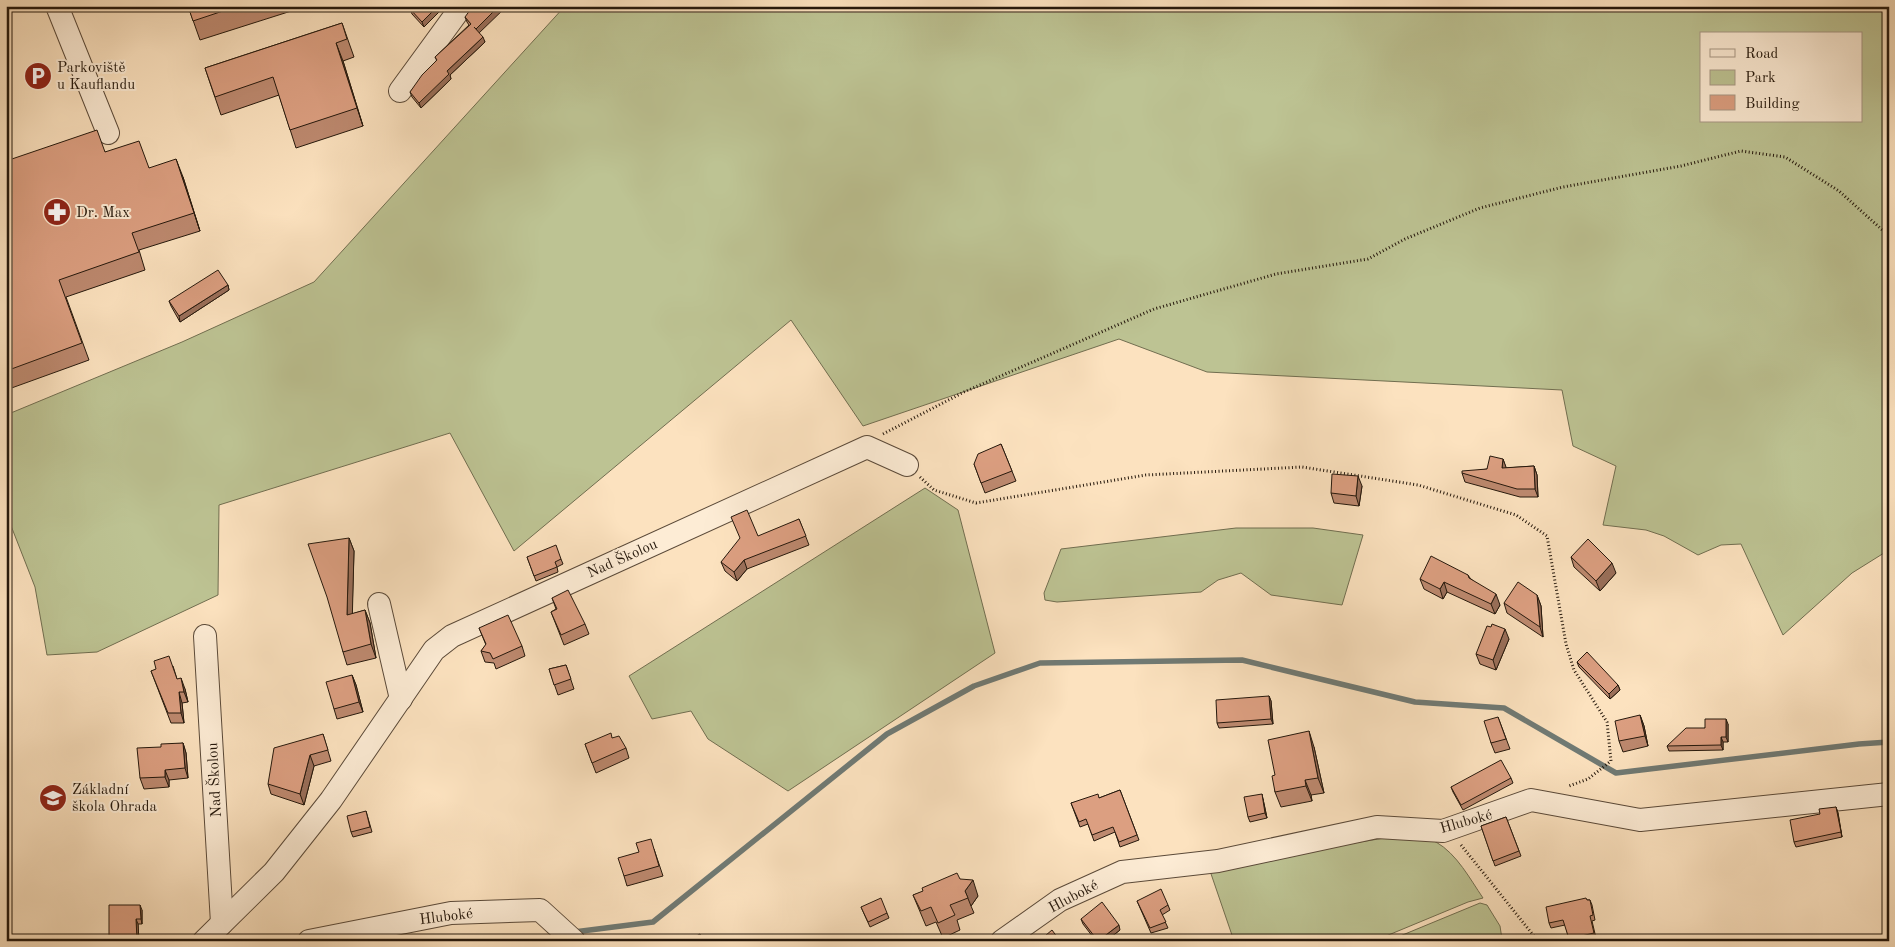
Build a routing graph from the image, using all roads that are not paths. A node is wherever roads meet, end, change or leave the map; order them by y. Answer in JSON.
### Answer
{"nodes":[{"id":1,"x":57,"y":6,"type":"edge"},
{"id":2,"x":462,"y":6,"type":"edge"},
{"id":3,"x":400,"y":91,"type":"dead end"},
{"id":4,"x":108,"y":133,"type":"dead end"},
{"id":5,"x":907,"y":465,"type":"road end"},
{"id":6,"x":379,"y":604,"type":"dead end"},
{"id":7,"x":205,"y":636,"type":"dead end"},
{"id":8,"x":401,"y":699,"type":"junction"},
{"id":9,"x":1889,"y":794,"type":"edge"},
{"id":10,"x":222,"y":923,"type":"junction"},
{"id":11,"x":204,"y":941,"type":"edge"},
{"id":12,"x":309,"y":941,"type":"edge"},
{"id":13,"x":574,"y":941,"type":"edge"},
{"id":14,"x":1002,"y":941,"type":"edge"}],
"edges":[{"from":1,"to":4,"type":"street"},
{"from":2,"to":3,"type":"street"},
{"from":5,"to":8,"type":"street","name":"Nad Školou"},
{"from":6,"to":8,"type":"street"},
{"from":7,"to":10,"type":"street","name":"Nad Školou"},
{"from":8,"to":10,"type":"street","name":"Nad Školou"},
{"from":9,"to":14,"type":"street","name":"Hluboké"},
{"from":10,"to":11,"type":"street","name":"Nad Školou"},
{"from":12,"to":13,"type":"street","name":"Hluboké"}]}
